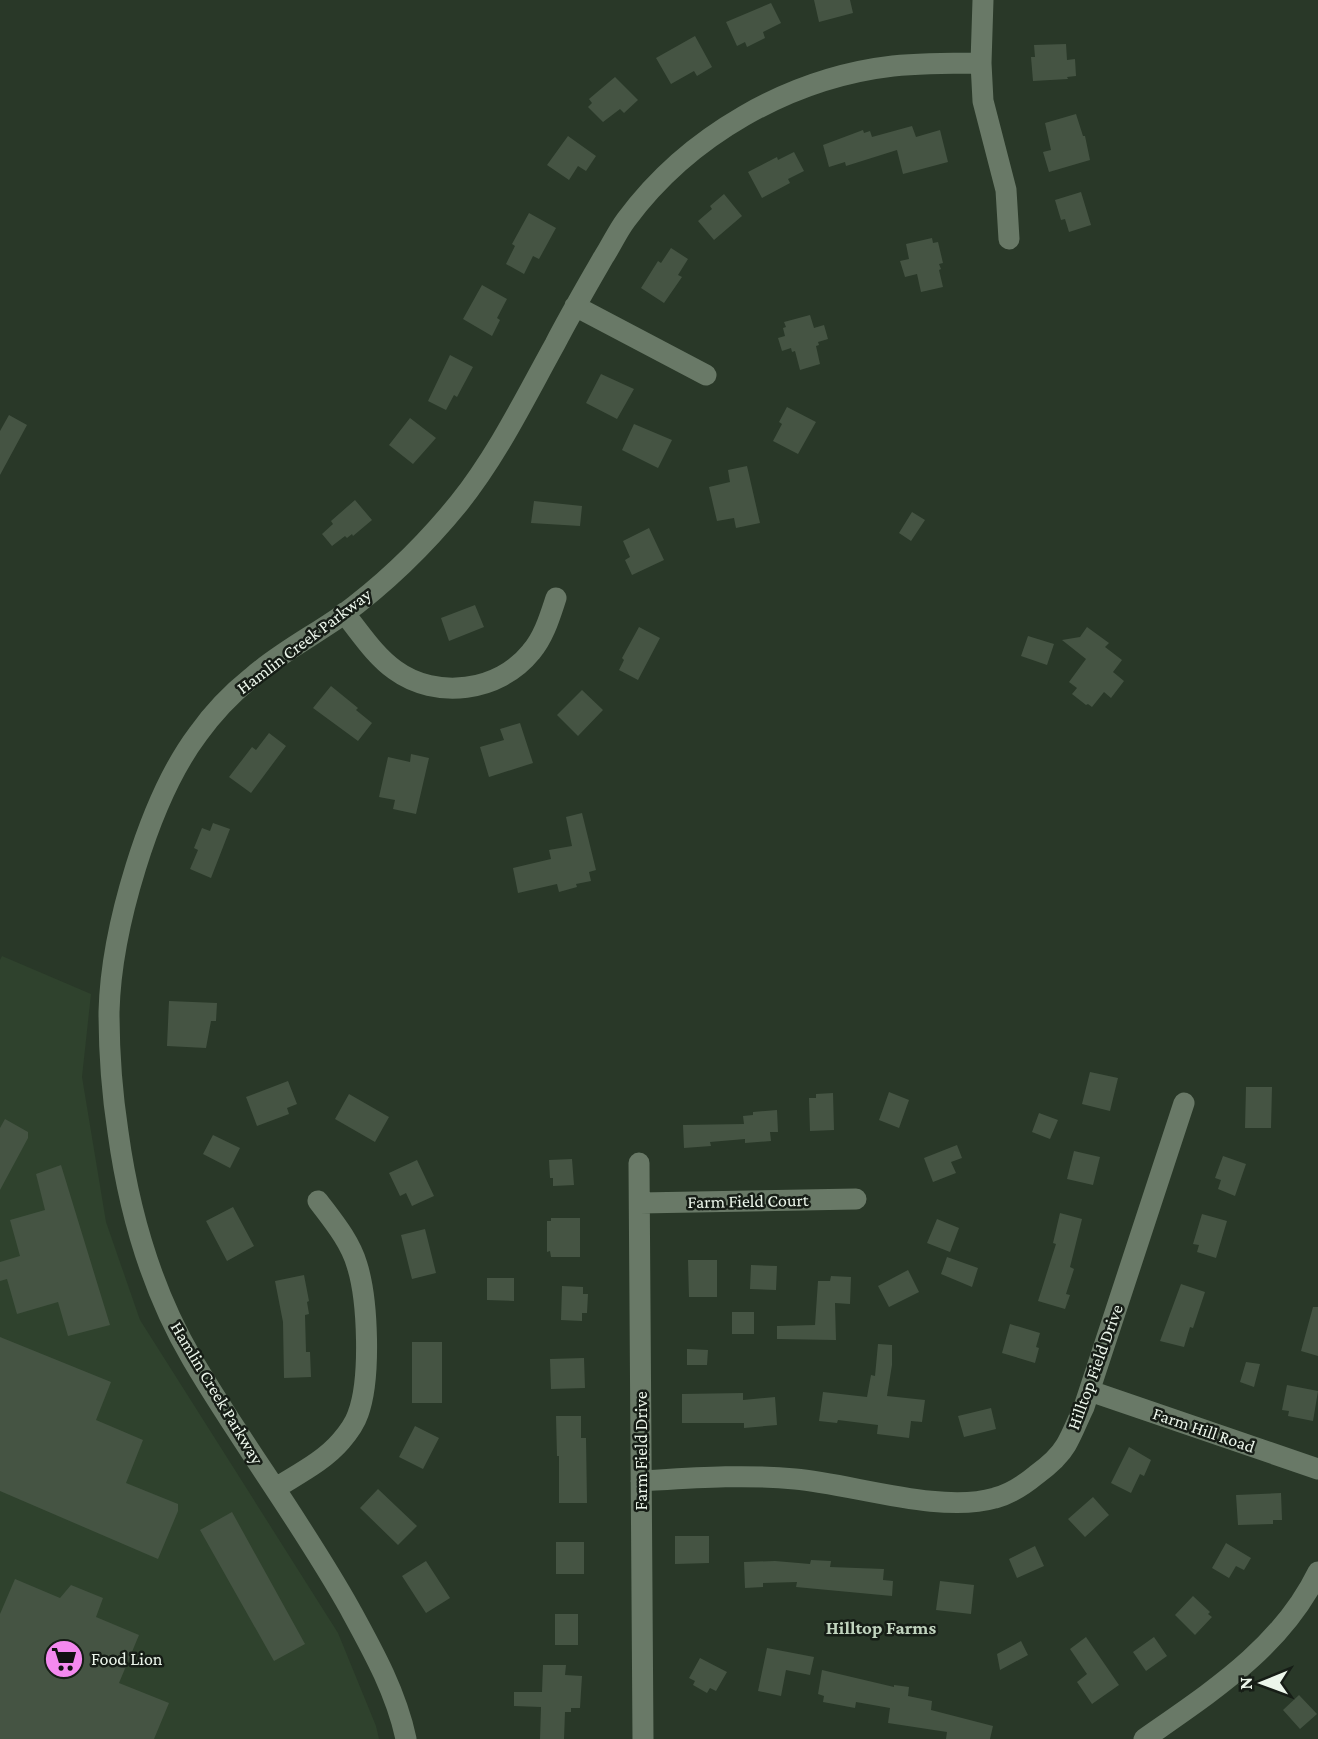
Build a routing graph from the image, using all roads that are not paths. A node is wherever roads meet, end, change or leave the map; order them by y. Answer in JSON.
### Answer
{"nodes":[{"id":1,"x":983,"y":0,"type":"edge"},
{"id":2,"x":981,"y":63,"type":"junction"},
{"id":3,"x":1009,"y":239,"type":"dead end"},
{"id":4,"x":575,"y":306,"type":"junction"},
{"id":5,"x":706,"y":375,"type":"dead end"},
{"id":6,"x":556,"y":598,"type":"dead end"},
{"id":7,"x":344,"y":613,"type":"junction"},
{"id":8,"x":1184,"y":1103,"type":"dead end"},
{"id":9,"x":639,"y":1163,"type":"dead end"},
{"id":10,"x":856,"y":1199,"type":"dead end"},
{"id":11,"x":318,"y":1201,"type":"dead end"},
{"id":12,"x":640,"y":1203,"type":"junction"},
{"id":13,"x":1090,"y":1391,"type":"junction"},
{"id":14,"x":1318,"y":1469,"type":"edge"},
{"id":15,"x":641,"y":1481,"type":"junction"},
{"id":16,"x":276,"y":1488,"type":"junction"},
{"id":17,"x":1318,"y":1572,"type":"edge"},
{"id":18,"x":406,"y":1739,"type":"edge"},
{"id":19,"x":643,"y":1739,"type":"edge"},
{"id":20,"x":1144,"y":1739,"type":"edge"}],
"edges":[{"from":1,"to":2,"type":"street"},
{"from":2,"to":3,"type":"street"},
{"from":2,"to":4,"type":"street","name":"Hamlin Creek Parkway"},
{"from":4,"to":5,"type":"street"},
{"from":4,"to":7,"type":"street","name":"Hamlin Creek Parkway"},
{"from":6,"to":7,"type":"street"},
{"from":7,"to":16,"type":"street","name":"Hamlin Creek Parkway"},
{"from":8,"to":13,"type":"street","name":"Hilltop Field Drive"},
{"from":9,"to":12,"type":"street","name":"Farm Field Drive"},
{"from":10,"to":12,"type":"street","name":"Farm Field Court"},
{"from":11,"to":16,"type":"street"},
{"from":12,"to":15,"type":"street","name":"Farm Field Drive"},
{"from":13,"to":14,"type":"street","name":"Farm Hill Road"},
{"from":13,"to":15,"type":"street","name":"Hilltop Field Drive"},
{"from":15,"to":19,"type":"street","name":"Farm Field Drive"},
{"from":16,"to":18,"type":"street","name":"Hamlin Creek Parkway"},
{"from":17,"to":20,"type":"street"}]}
